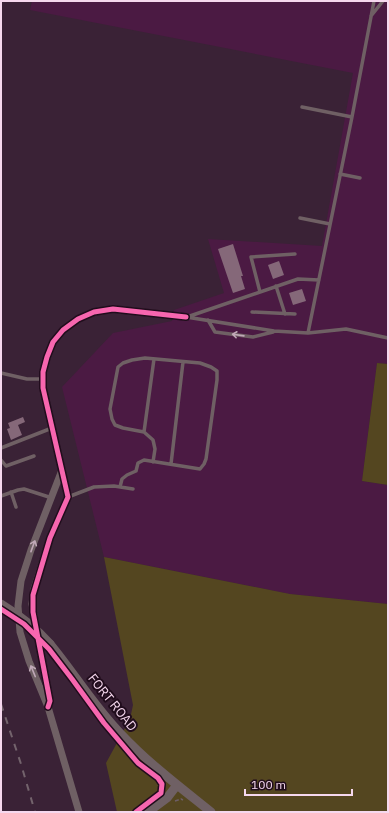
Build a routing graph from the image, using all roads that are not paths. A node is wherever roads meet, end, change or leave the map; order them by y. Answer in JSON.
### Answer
{"nodes":[{"id":1,"x":374,"y":1,"type":"edge"},
{"id":2,"x":383,"y":1,"type":"edge"},
{"id":3,"x":371,"y":17,"type":"junction"},
{"id":4,"x":302,"y":107,"type":"dead end"},
{"id":5,"x":352,"y":117,"type":"junction"},
{"id":6,"x":340,"y":174,"type":"junction"},
{"id":7,"x":360,"y":178,"type":"dead end"},
{"id":8,"x":300,"y":218,"type":"dead end"},
{"id":9,"x":330,"y":224,"type":"junction"},
{"id":10,"x":295,"y":254,"type":"dead end"},
{"id":11,"x":319,"y":280,"type":"junction"},
{"id":12,"x":276,"y":286,"type":"junction"},
{"id":13,"x":260,"y":292,"type":"junction"},
{"id":14,"x":252,"y":312,"type":"dead end"},
{"id":15,"x":285,"y":314,"type":"junction"},
{"id":16,"x":295,"y":314,"type":"dead end"},
{"id":17,"x":186,"y":317,"type":"junction"},
{"id":18,"x":208,"y":320,"type":"junction"},
{"id":19,"x":274,"y":331,"type":"junction"},
{"id":20,"x":308,"y":333,"type":"junction"},
{"id":21,"x":388,"y":338,"type":"edge"},
{"id":22,"x":154,"y":359,"type":"junction"},
{"id":23,"x":183,"y":362,"type":"junction"},
{"id":24,"x":1,"y":373,"type":"edge"},
{"id":25,"x":43,"y":379,"type":"junction"},
{"id":26,"x":52,"y":428,"type":"junction"},
{"id":27,"x":144,"y":432,"type":"junction"},
{"id":28,"x":1,"y":448,"type":"edge"},
{"id":29,"x":34,"y":456,"type":"dead end"},
{"id":30,"x":1,"y":460,"type":"edge"},
{"id":31,"x":153,"y":462,"type":"junction"},
{"id":32,"x":171,"y":464,"type":"junction"},
{"id":33,"x":62,"y":470,"type":"junction"},
{"id":34,"x":120,"y":487,"type":"junction"},
{"id":35,"x":133,"y":489,"type":"dead end"},
{"id":36,"x":11,"y":492,"type":"junction"},
{"id":37,"x":1,"y":496,"type":"edge"},
{"id":38,"x":52,"y":498,"type":"junction"},
{"id":39,"x":68,"y":498,"type":"junction"},
{"id":40,"x":16,"y":507,"type":"dead end"},
{"id":41,"x":1,"y":604,"type":"edge"},
{"id":42,"x":35,"y":621,"type":"dead end"},
{"id":43,"x":39,"y":643,"type":"dead end"},
{"id":44,"x":48,"y":707,"type":"junction"},
{"id":45,"x":177,"y":785,"type":"junction"},
{"id":46,"x":80,"y":812,"type":"edge"},
{"id":47,"x":148,"y":812,"type":"edge"},
{"id":48,"x":211,"y":812,"type":"edge"}],
"edges":[{"from":1,"to":3,"type":"lane"},
{"from":2,"to":3,"type":"lane"},
{"from":3,"to":5,"type":"lane"},
{"from":4,"to":5,"type":"lane"},
{"from":5,"to":6,"type":"lane"},
{"from":6,"to":7,"type":"lane"},
{"from":6,"to":9,"type":"lane"},
{"from":8,"to":9,"type":"lane"},
{"from":9,"to":11,"type":"lane"},
{"from":10,"to":13,"type":"lane"},
{"from":11,"to":12,"type":"lane"},
{"from":11,"to":20,"type":"lane"},
{"from":12,"to":13,"type":"lane"},
{"from":12,"to":15,"type":"lane"},
{"from":13,"to":17,"type":"lane"},
{"from":14,"to":15,"type":"lane"},
{"from":15,"to":16,"type":"lane"},
{"from":17,"to":18,"type":"lane"},
{"from":17,"to":25,"type":"street"},
{"from":18,"to":19,"type":"lane"},
{"from":19,"to":18,"type":"lane","one_way":true},
{"from":19,"to":20,"type":"lane"},
{"from":20,"to":21,"type":"lane"},
{"from":22,"to":23,"type":"lane"},
{"from":22,"to":27,"type":"lane"},
{"from":22,"to":27,"type":"lane"},
{"from":23,"to":32,"type":"lane"},
{"from":23,"to":32,"type":"lane"},
{"from":24,"to":25,"type":"lane"},
{"from":25,"to":26,"type":"street"},
{"from":26,"to":28,"type":"lane"},
{"from":26,"to":33,"type":"street"},
{"from":27,"to":31,"type":"lane"},
{"from":29,"to":30,"type":"lane"},
{"from":31,"to":32,"type":"lane"},
{"from":31,"to":34,"type":"lane"},
{"from":33,"to":38,"type":"street"},
{"from":33,"to":39,"type":"street"},
{"from":34,"to":35,"type":"lane"},
{"from":34,"to":39,"type":"lane"},
{"from":36,"to":37,"type":"lane"},
{"from":36,"to":38,"type":"lane"},
{"from":36,"to":40,"type":"lane"},
{"from":44,"to":38,"type":"street","one_way":true},
{"from":39,"to":42,"type":"street"},
{"from":41,"to":45,"type":"street","name":"FORT ROAD","bridge":true},
{"from":43,"to":44,"type":"street"},
{"from":44,"to":46,"type":"street"},
{"from":45,"to":47,"type":"street"},
{"from":45,"to":48,"type":"street","name":"FORT ROAD"}]}
